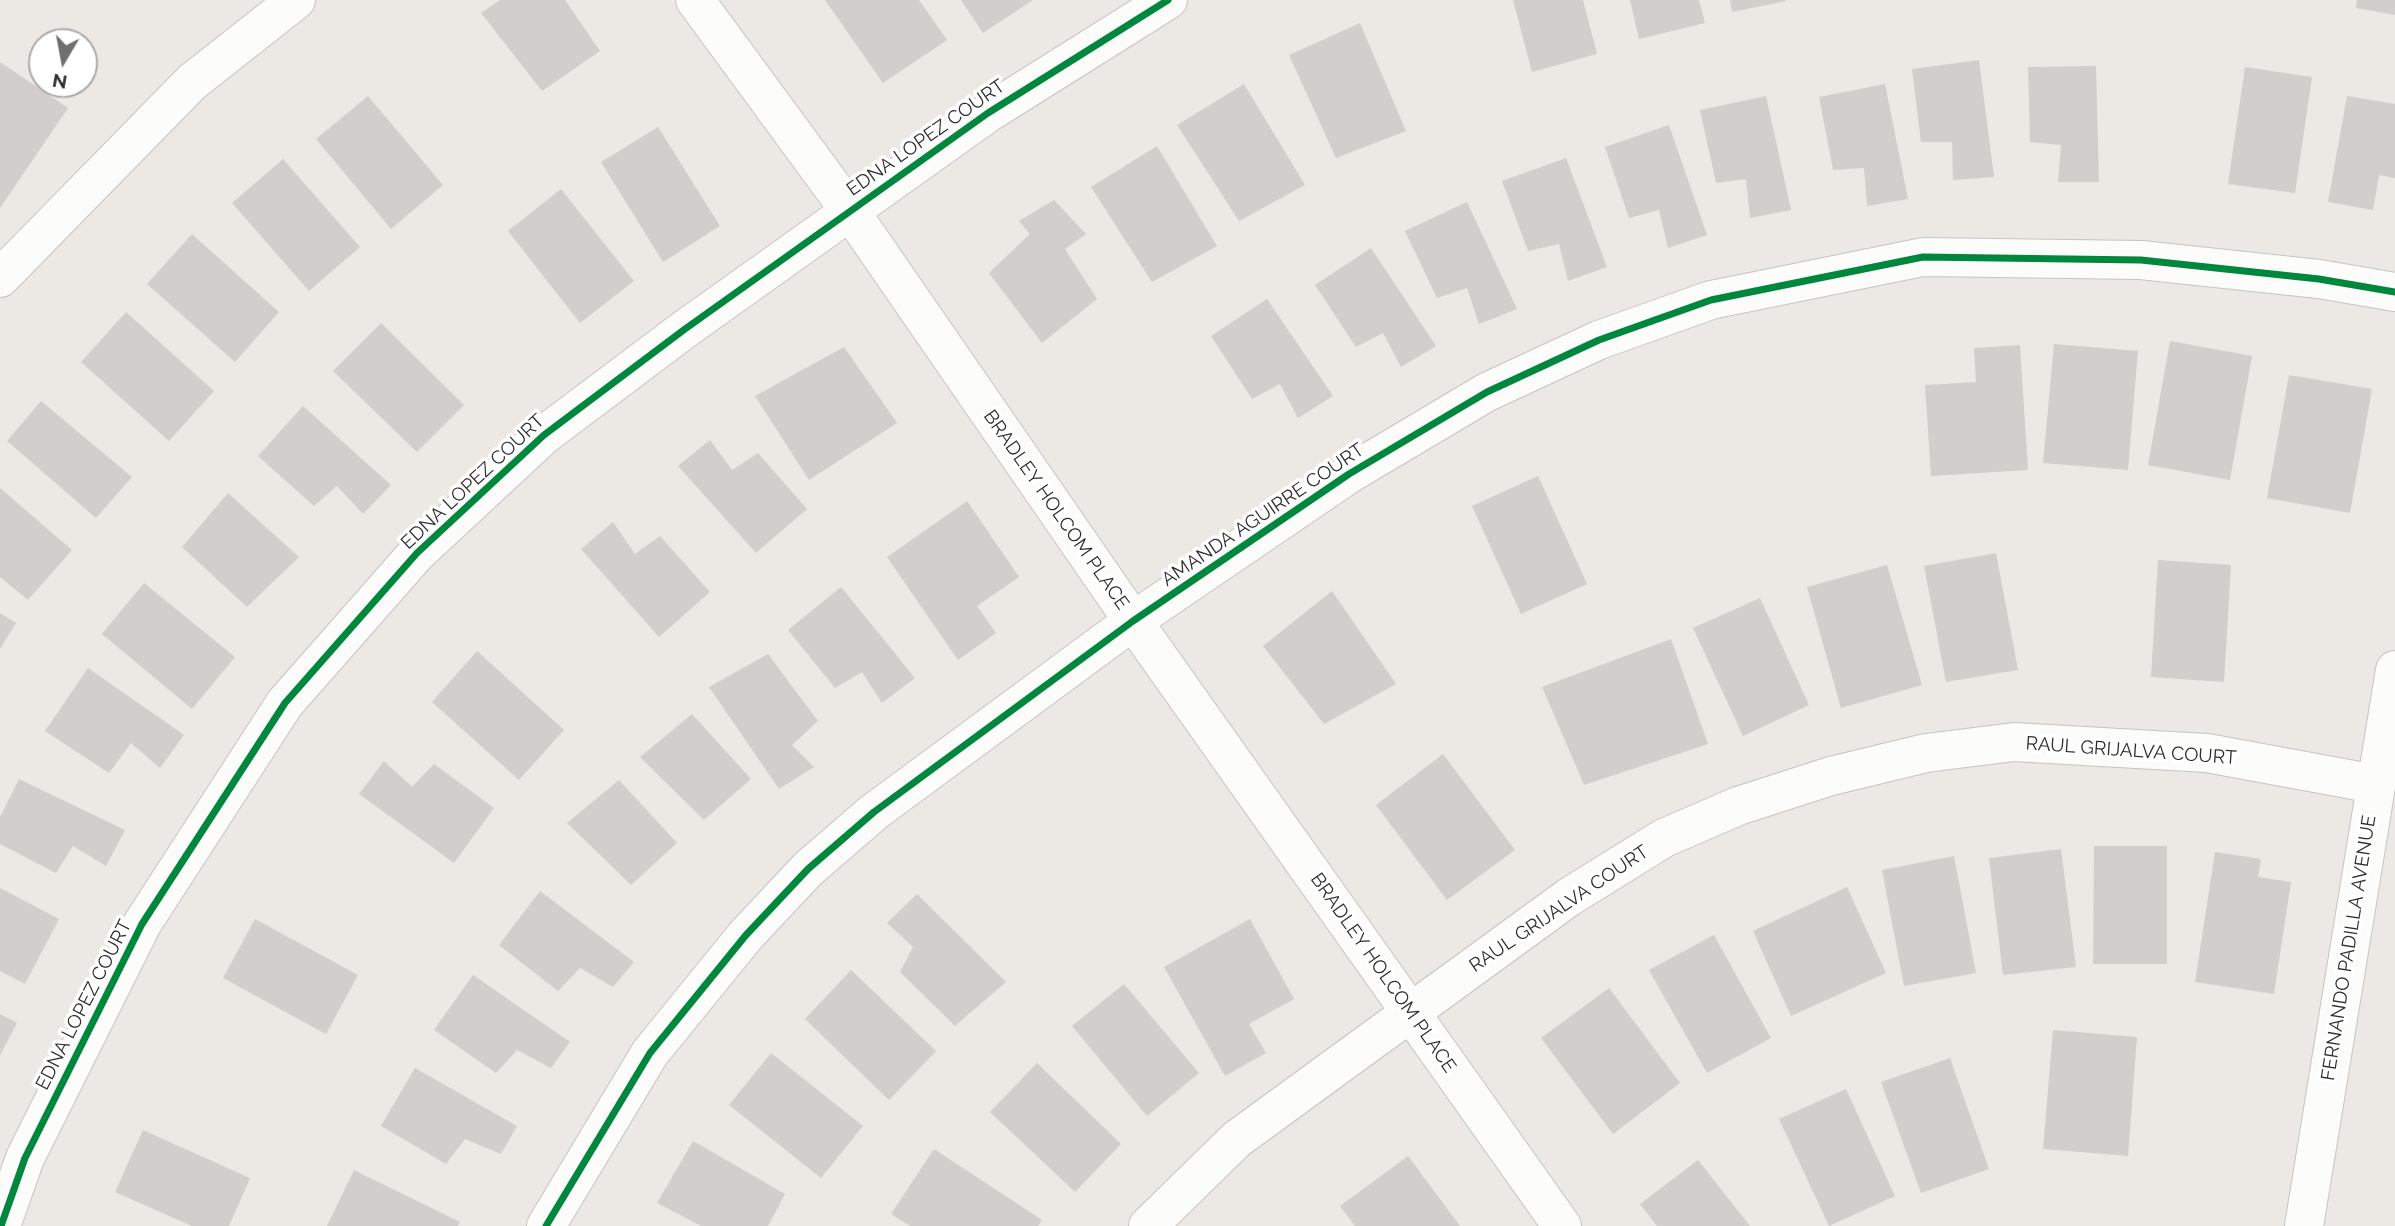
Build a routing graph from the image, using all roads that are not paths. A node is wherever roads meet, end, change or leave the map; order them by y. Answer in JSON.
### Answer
{"nodes":[{"id":1,"x":296,"y":0,"type":"edge"},
{"id":2,"x":695,"y":0,"type":"edge"},
{"id":3,"x":1168,"y":0,"type":"edge"},
{"id":4,"x":850,"y":211,"type":"junction"},
{"id":5,"x":0,"y":278,"type":"edge"},
{"id":6,"x":2395,"y":292,"type":"edge"},
{"id":7,"x":1133,"y":621,"type":"junction"},
{"id":8,"x":2395,"y":670,"type":"edge"},
{"id":9,"x":2375,"y":784,"type":"junction"},
{"id":10,"x":1411,"y":1012,"type":"junction"},
{"id":11,"x":1,"y":1226,"type":"edge"},
{"id":12,"x":546,"y":1226,"type":"edge"},
{"id":13,"x":1148,"y":1226,"type":"edge"},
{"id":14,"x":1562,"y":1226,"type":"edge"},
{"id":15,"x":2304,"y":1226,"type":"edge"}],
"edges":[{"from":1,"to":5,"type":"street"},
{"from":2,"to":4,"type":"street","name":"BRADLEY HOLCOM PLACE"},
{"from":3,"to":4,"type":"street","name":"EDNA LOPEZ COURT"},
{"from":4,"to":7,"type":"street","name":"BRADLEY HOLCOM PLACE"},
{"from":4,"to":11,"type":"street","name":"EDNA LOPEZ COURT"},
{"from":6,"to":7,"type":"street","name":"AMANDA AGUIRRE COURT"},
{"from":7,"to":10,"type":"street","name":"BRADLEY HOLCOM PLACE"},
{"from":7,"to":12,"type":"street","name":"AMANDA AGUIRRE COURT"},
{"from":8,"to":9,"type":"street","name":"FERNANDO PADILLA AVENUE"},
{"from":9,"to":10,"type":"street","name":"RAUL GRIJALVA COURT"},
{"from":9,"to":15,"type":"street","name":"FERNANDO PADILLA AVENUE"},
{"from":10,"to":13,"type":"street","name":"RAUL GRIJALVA COURT"},
{"from":10,"to":14,"type":"street","name":"BRADLEY HOLCOM PLACE"}]}
